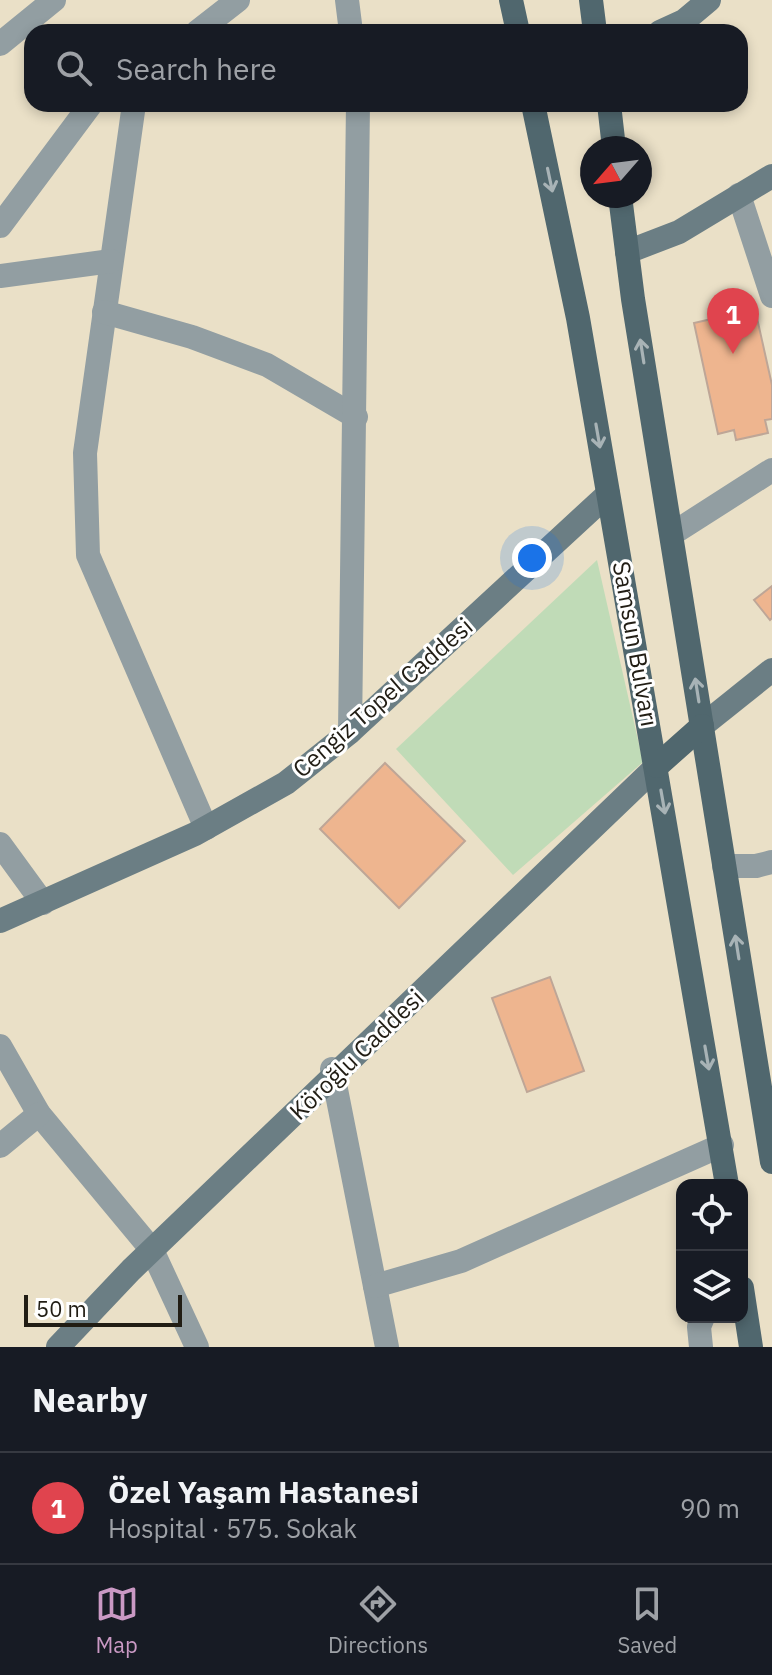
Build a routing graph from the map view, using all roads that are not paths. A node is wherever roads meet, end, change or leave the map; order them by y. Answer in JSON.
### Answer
{"nodes":[{"id":1,"x":54,"y":0,"type":"edge"},
{"id":2,"x":347,"y":0,"type":"edge"},
{"id":3,"x":511,"y":0,"type":"edge"},
{"id":4,"x":591,"y":0,"type":"edge"},
{"id":5,"x":709,"y":0,"type":"edge"},
{"id":6,"x":232,"y":2,"type":"edge"},
{"id":7,"x":24,"y":24,"type":"edge"},
{"id":8,"x":25,"y":24,"type":"edge"},
{"id":9,"x":206,"y":24,"type":"edge"},
{"id":10,"x":350,"y":24,"type":"edge"},
{"id":11,"x":516,"y":24,"type":"edge"},
{"id":12,"x":594,"y":24,"type":"edge"},
{"id":13,"x":677,"y":24,"type":"edge"},
{"id":14,"x":0,"y":44,"type":"edge"},
{"id":15,"x":85,"y":112,"type":"edge"},
{"id":16,"x":133,"y":112,"type":"edge"},
{"id":17,"x":358,"y":112,"type":"edge"},
{"id":18,"x":535,"y":112,"type":"edge"},
{"id":19,"x":610,"y":112,"type":"edge"},
{"id":20,"x":613,"y":136,"type":"edge"},
{"id":21,"x":772,"y":176,"type":"edge"},
{"id":22,"x":739,"y":195,"type":"junction"},
{"id":23,"x":622,"y":208,"type":"edge"},
{"id":24,"x":0,"y":226,"type":"edge"},
{"id":25,"x":627,"y":252,"type":"junction"},
{"id":26,"x":111,"y":261,"type":"junction"},
{"id":27,"x":0,"y":276,"type":"edge"},
{"id":28,"x":772,"y":296,"type":"edge"},
{"id":29,"x":104,"y":312,"type":"junction"},
{"id":30,"x":356,"y":417,"type":"junction"},
{"id":31,"x":772,"y":470,"type":"edge"},
{"id":32,"x":608,"y":494,"type":"junction"},
{"id":33,"x":672,"y":534,"type":"junction"},
{"id":34,"x":772,"y":670,"type":"edge"},
{"id":35,"x":702,"y":726,"type":"junction"},
{"id":36,"x":350,"y":732,"type":"junction"},
{"id":37,"x":657,"y":766,"type":"junction"},
{"id":38,"x":206,"y":828,"type":"junction"},
{"id":39,"x":0,"y":844,"type":"edge"},
{"id":40,"x":767,"y":862,"type":"edge"},
{"id":41,"x":724,"y":866,"type":"junction"},
{"id":42,"x":43,"y":903,"type":"junction"},
{"id":43,"x":0,"y":921,"type":"edge"},
{"id":44,"x":0,"y":1046,"type":"edge"},
{"id":45,"x":333,"y":1073,"type":"junction"},
{"id":46,"x":39,"y":1114,"type":"junction"},
{"id":47,"x":770,"y":1135,"type":"edge"},
{"id":48,"x":722,"y":1145,"type":"junction"},
{"id":49,"x":0,"y":1146,"type":"edge"},
{"id":50,"x":772,"y":1162,"type":"edge"},
{"id":51,"x":726,"y":1179,"type":"edge"},
{"id":52,"x":152,"y":1250,"type":"junction"},
{"id":53,"x":375,"y":1286,"type":"junction"},
{"id":54,"x":701,"y":1323,"type":"edge"},
{"id":55,"x":747,"y":1323,"type":"edge"},
{"id":56,"x":384,"y":1346,"type":"edge"},
{"id":57,"x":58,"y":1347,"type":"edge"},
{"id":58,"x":197,"y":1347,"type":"edge"},
{"id":59,"x":701,"y":1347,"type":"edge"},
{"id":60,"x":751,"y":1347,"type":"edge"}],
"edges":[{"from":1,"to":8,"type":"street"},
{"from":2,"to":10,"type":"street"},
{"from":3,"to":11,"type":"main road"},
{"from":4,"to":12,"type":"main road"},
{"from":5,"to":13,"type":"street"},
{"from":6,"to":9,"type":"street"},
{"from":7,"to":14,"type":"street"},
{"from":15,"to":24,"type":"street"},
{"from":16,"to":26,"type":"street"},
{"from":17,"to":30,"type":"street"},
{"from":18,"to":32,"type":"main road","name":"Samsun Bulvarı","one_way":true},
{"from":19,"to":20,"type":"main road"},
{"from":21,"to":22,"type":"street"},
{"from":22,"to":25,"type":"street"},
{"from":22,"to":28,"type":"street"},
{"from":23,"to":25,"type":"main road"},
{"from":33,"to":25,"type":"main road","one_way":true},
{"from":26,"to":27,"type":"street"},
{"from":26,"to":29,"type":"street"},
{"from":29,"to":30,"type":"street"},
{"from":29,"to":38,"type":"street"},
{"from":30,"to":36,"type":"street"},
{"from":31,"to":33,"type":"street"},
{"from":32,"to":36,"type":"street","name":"Cengiz Topel Caddesi"},
{"from":32,"to":37,"type":"main road","name":"Samsun Bulvarı"},
{"from":35,"to":33,"type":"main road","one_way":true},
{"from":34,"to":35,"type":"street"},
{"from":35,"to":37,"type":"main road"},
{"from":35,"to":41,"type":"main road"},
{"from":36,"to":38,"type":"street","name":"Cengiz Topel Caddesi"},
{"from":37,"to":45,"type":"street","name":"Köroğlu Caddesi"},
{"from":37,"to":48,"type":"main road","name":"Samsun Bulvarı","one_way":true},
{"from":38,"to":42,"type":"street","name":"Cengiz Topel Caddesi"},
{"from":39,"to":42,"type":"street"},
{"from":40,"to":41,"type":"street"},
{"from":47,"to":41,"type":"main road","one_way":true},
{"from":42,"to":43,"type":"street","name":"Cengiz Topel Caddesi"},
{"from":44,"to":46,"type":"street"},
{"from":45,"to":52,"type":"street","name":"Köroğlu Caddesi"},
{"from":45,"to":53,"type":"street"},
{"from":46,"to":49,"type":"street"},
{"from":46,"to":52,"type":"street"},
{"from":47,"to":50,"type":"main road"},
{"from":48,"to":51,"type":"main road","name":"Samsun Bulvarı"},
{"from":48,"to":53,"type":"street"},
{"from":52,"to":57,"type":"street","name":"Köroğlu Caddesi"},
{"from":52,"to":58,"type":"street"},
{"from":53,"to":56,"type":"street"},
{"from":54,"to":59,"type":"street"},
{"from":55,"to":60,"type":"main road"}]}
